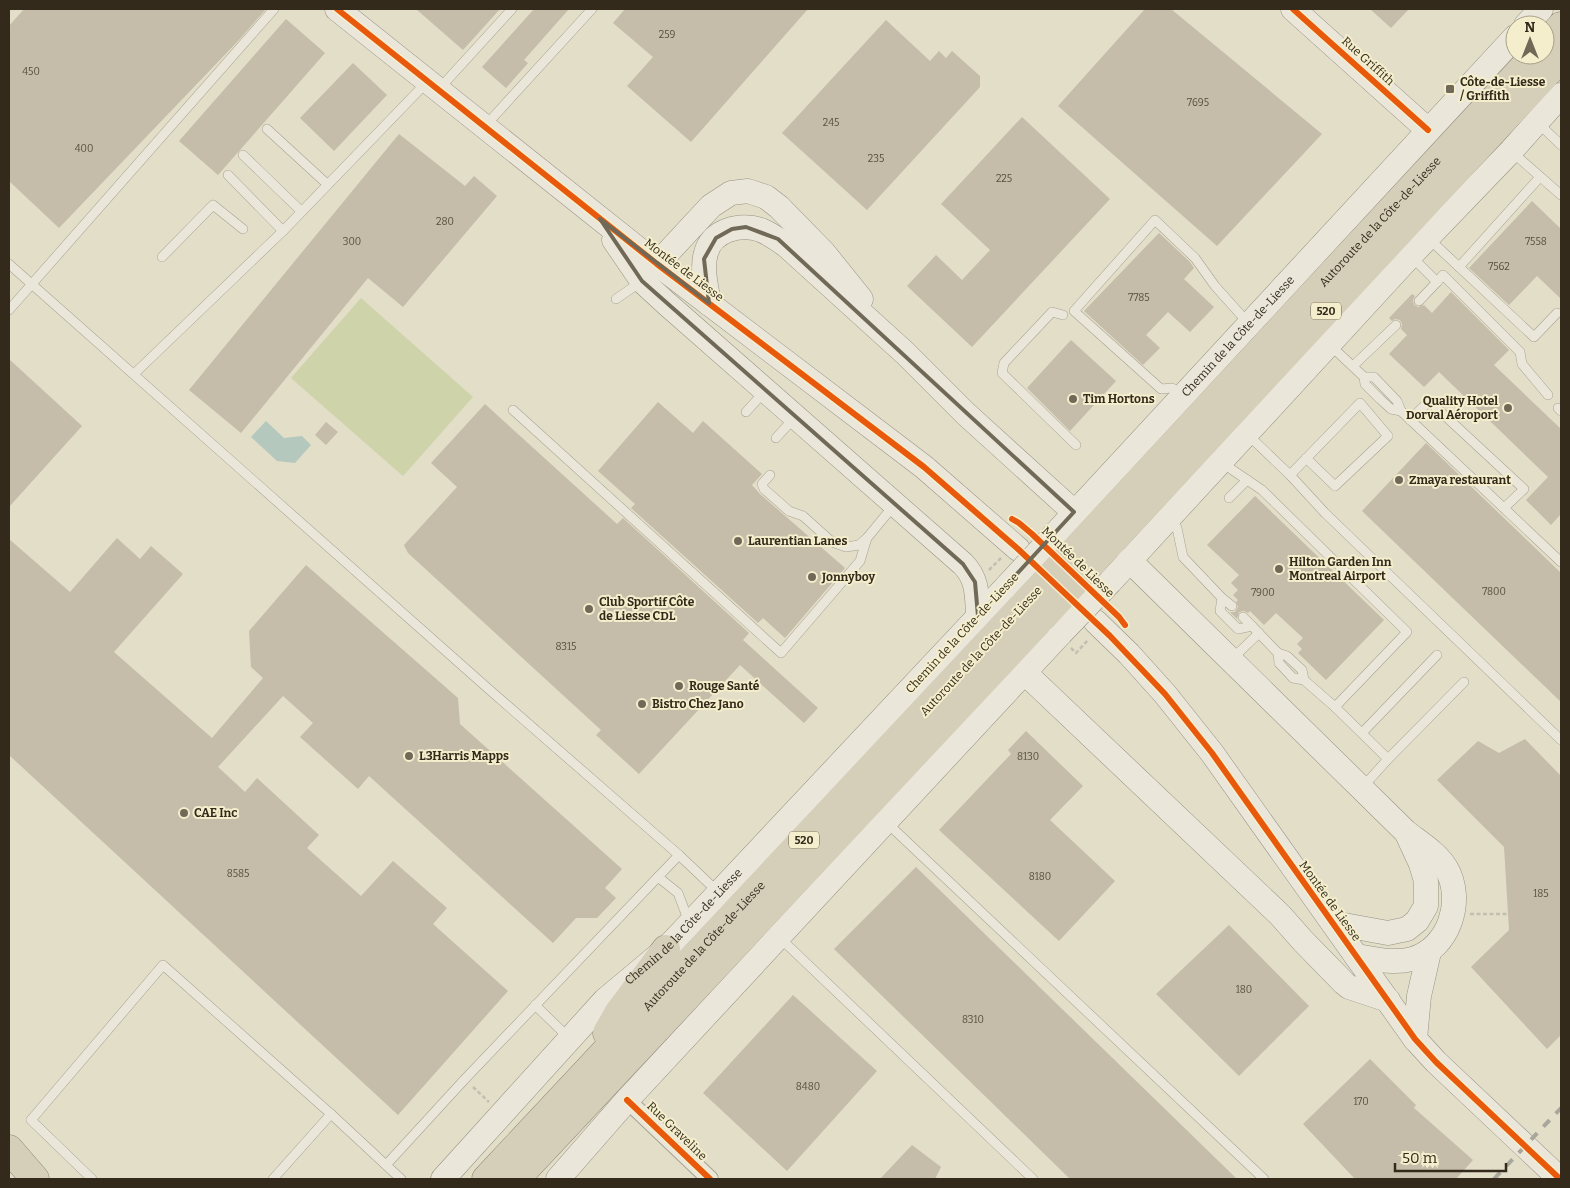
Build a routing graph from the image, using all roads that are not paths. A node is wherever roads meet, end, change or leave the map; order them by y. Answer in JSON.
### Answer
{"nodes":[{"id":1,"x":274,"y":9,"type":"edge"},
{"id":2,"x":337,"y":9,"type":"edge"},
{"id":3,"x":512,"y":9,"type":"edge"},
{"id":4,"x":592,"y":9,"type":"edge"},
{"id":5,"x":1293,"y":9,"type":"edge"},
{"id":6,"x":1505,"y":48,"type":"edge"},
{"id":7,"x":1561,"y":58,"type":"edge"},
{"id":8,"x":1526,"y":65,"type":"edge"},
{"id":9,"x":432,"y":86,"type":"junction"},
{"id":10,"x":1561,"y":95,"type":"edge"},
{"id":11,"x":1536,"y":122,"type":"junction"},
{"id":12,"x":485,"y":126,"type":"junction"},
{"id":13,"x":267,"y":129,"type":"dead end"},
{"id":14,"x":1428,"y":130,"type":"junction"},
{"id":15,"x":1561,"y":145,"type":"edge"},
{"id":16,"x":1511,"y":151,"type":"junction"},
{"id":17,"x":243,"y":155,"type":"dead end"},
{"id":18,"x":228,"y":175,"type":"dead end"},
{"id":19,"x":1540,"y":177,"type":"junction"},
{"id":20,"x":327,"y":184,"type":"junction"},
{"id":21,"x":1561,"y":195,"type":"edge"},
{"id":22,"x":302,"y":211,"type":"junction"},
{"id":23,"x":243,"y":229,"type":"dead end"},
{"id":24,"x":284,"y":231,"type":"junction"},
{"id":25,"x":1428,"y":238,"type":"junction"},
{"id":26,"x":1411,"y":255,"type":"junction"},
{"id":27,"x":162,"y":257,"type":"dead end"},
{"id":28,"x":9,"y":264,"type":"edge"},
{"id":29,"x":1459,"y":267,"type":"junction"},
{"id":30,"x":649,"y":272,"type":"junction"},
{"id":31,"x":1437,"y":282,"type":"junction"},
{"id":32,"x":32,"y":283,"type":"junction"},
{"id":33,"x":1484,"y":290,"type":"junction"},
{"id":34,"x":616,"y":299,"type":"dead end"},
{"id":35,"x":1419,"y":301,"type":"dead end"},
{"id":36,"x":710,"y":304,"type":"junction"},
{"id":37,"x":1472,"y":304,"type":"junction"},
{"id":38,"x":9,"y":310,"type":"edge"},
{"id":39,"x":1557,"y":313,"type":"dead end"},
{"id":40,"x":1063,"y":315,"type":"dead end"},
{"id":41,"x":1251,"y":322,"type":"junction"},
{"id":42,"x":1396,"y":324,"type":"dead end"},
{"id":43,"x":1330,"y":344,"type":"junction"},
{"id":44,"x":904,"y":353,"type":"junction"},
{"id":45,"x":1353,"y":366,"type":"junction"},
{"id":46,"x":134,"y":374,"type":"junction"},
{"id":47,"x":766,"y":391,"type":"junction"},
{"id":48,"x":1548,"y":394,"type":"dead end"},
{"id":49,"x":1182,"y":396,"type":"junction"},
{"id":50,"x":513,"y":410,"type":"dead end"},
{"id":51,"x":746,"y":412,"type":"dead end"},
{"id":52,"x":795,"y":416,"type":"junction"},
{"id":53,"x":1410,"y":420,"type":"junction"},
{"id":54,"x":1247,"y":434,"type":"junction"},
{"id":55,"x":776,"y":438,"type":"dead end"},
{"id":56,"x":1076,"y":445,"type":"dead end"},
{"id":57,"x":1306,"y":458,"type":"junction"},
{"id":58,"x":1222,"y":461,"type":"junction"},
{"id":59,"x":770,"y":475,"type":"dead end"},
{"id":60,"x":1290,"y":475,"type":"junction"},
{"id":61,"x":1247,"y":480,"type":"junction"},
{"id":62,"x":1229,"y":498,"type":"dead end"},
{"id":63,"x":895,"y":504,"type":"junction"},
{"id":64,"x":1504,"y":508,"type":"junction"},
{"id":65,"x":1074,"y":512,"type":"junction"},
{"id":66,"x":1167,"y":519,"type":"junction"},
{"id":67,"x":867,"y":538,"type":"junction"},
{"id":68,"x":1008,"y":550,"type":"road end"},
{"id":69,"x":1083,"y":557,"type":"junction"},
{"id":70,"x":1129,"y":560,"type":"junction"},
{"id":71,"x":1561,"y":562,"type":"edge"},
{"id":72,"x":1222,"y":598,"type":"junction"},
{"id":73,"x":1232,"y":606,"type":"dead end"},
{"id":74,"x":1034,"y":609,"type":"junction"},
{"id":75,"x":978,"y":616,"type":"junction"},
{"id":76,"x":1244,"y":617,"type":"dead end"},
{"id":77,"x":1252,"y":626,"type":"junction"},
{"id":78,"x":1094,"y":633,"type":"road end"},
{"id":79,"x":1259,"y":633,"type":"junction"},
{"id":80,"x":1437,"y":655,"type":"dead end"},
{"id":81,"x":1231,"y":660,"type":"junction"},
{"id":82,"x":1025,"y":672,"type":"junction"},
{"id":83,"x":1464,"y":682,"type":"dead end"},
{"id":84,"x":1335,"y":706,"type":"junction"},
{"id":85,"x":1362,"y":733,"type":"junction"},
{"id":86,"x":1561,"y":740,"type":"edge"},
{"id":87,"x":1388,"y":759,"type":"junction"},
{"id":88,"x":1362,"y":788,"type":"junction"},
{"id":89,"x":886,"y":822,"type":"junction"},
{"id":90,"x":1406,"y":832,"type":"junction"},
{"id":91,"x":679,"y":855,"type":"junction"},
{"id":92,"x":658,"y":877,"type":"junction"},
{"id":93,"x":718,"y":893,"type":"junction"},
{"id":94,"x":1333,"y":923,"type":"junction"},
{"id":95,"x":689,"y":924,"type":"junction"},
{"id":96,"x":779,"y":936,"type":"junction"},
{"id":97,"x":666,"y":949,"type":"junction"},
{"id":98,"x":1429,"y":952,"type":"junction"},
{"id":99,"x":1356,"y":956,"type":"junction"},
{"id":100,"x":1388,"y":1000,"type":"junction"},
{"id":101,"x":535,"y":1006,"type":"junction"},
{"id":102,"x":570,"y":1039,"type":"junction"},
{"id":103,"x":1415,"y":1040,"type":"junction"},
{"id":104,"x":582,"y":1078,"type":"junction"},
{"id":105,"x":627,"y":1100,"type":"junction"},
{"id":106,"x":331,"y":1114,"type":"junction"},
{"id":107,"x":9,"y":1149,"type":"edge"},
{"id":108,"x":386,"y":1165,"type":"junction"},
{"id":109,"x":523,"y":1174,"type":"edge"},
{"id":110,"x":35,"y":1179,"type":"edge"},
{"id":111,"x":92,"y":1179,"type":"edge"},
{"id":112,"x":273,"y":1179,"type":"edge"},
{"id":113,"x":401,"y":1179,"type":"edge"},
{"id":114,"x":443,"y":1179,"type":"edge"},
{"id":115,"x":486,"y":1179,"type":"edge"},
{"id":116,"x":558,"y":1179,"type":"edge"},
{"id":117,"x":710,"y":1179,"type":"edge"},
{"id":118,"x":1033,"y":1179,"type":"edge"},
{"id":119,"x":1264,"y":1179,"type":"edge"},
{"id":120,"x":1560,"y":1179,"type":"edge"}],
"edges":[{"from":1,"to":32,"type":"lane"},
{"from":2,"to":9,"type":"street","name":"Montée de Liesse"},
{"from":3,"to":9,"type":"lane"},
{"from":4,"to":12,"type":"lane"},
{"from":5,"to":14,"type":"street","name":"Rue Griffith"},
{"from":6,"to":14,"type":"street","name":"Chemin de la Côte-de-Liesse"},
{"from":7,"to":69,"type":"highway","name":"Autoroute de la Côte-de-Liesse","number":"520"},
{"from":8,"to":69,"type":"highway","name":"Autoroute de la Côte-de-Liesse","number":"520"},
{"from":9,"to":12,"type":"street","name":"Montée de Liesse"},
{"from":9,"to":20,"type":"lane"},
{"from":10,"to":11,"type":"street","name":"Chemin de la Côte-de-Liesse"},
{"from":11,"to":15,"type":"lane"},
{"from":11,"to":16,"type":"street","name":"Chemin de la Côte-de-Liesse"},
{"from":12,"to":30,"type":"street","name":"Montée de Liesse"},
{"from":13,"to":20,"type":"lane"},
{"from":14,"to":41,"type":"street","name":"Chemin de la Côte-de-Liesse"},
{"from":16,"to":19,"type":"lane"},
{"from":16,"to":25,"type":"street","name":"Chemin de la Côte-de-Liesse"},
{"from":17,"to":22,"type":"lane"},
{"from":18,"to":24,"type":"lane"},
{"from":19,"to":21,"type":"lane"},
{"from":19,"to":29,"type":"lane"},
{"from":20,"to":22,"type":"lane"},
{"from":22,"to":24,"type":"lane"},
{"from":23,"to":27,"type":"lane"},
{"from":24,"to":46,"type":"lane"},
{"from":25,"to":26,"type":"street","name":"Chemin de la Côte-de-Liesse"},
{"from":25,"to":29,"type":"lane"},
{"from":26,"to":31,"type":"lane"},
{"from":26,"to":43,"type":"street","name":"Chemin de la Côte-de-Liesse"},
{"from":28,"to":32,"type":"lane"},
{"from":29,"to":33,"type":"lane"},
{"from":30,"to":34,"type":"lane"},
{"from":30,"to":36,"type":"street","name":"Montée de Liesse"},
{"from":30,"to":44,"type":"street"},
{"from":30,"to":47,"type":"street"},
{"from":31,"to":35,"type":"lane"},
{"from":31,"to":37,"type":"lane"},
{"from":32,"to":38,"type":"lane"},
{"from":32,"to":46,"type":"lane"},
{"from":33,"to":37,"type":"lane"},
{"from":33,"to":39,"type":"lane"},
{"from":36,"to":44,"type":"street"},
{"from":36,"to":68,"type":"street","name":"Montée de Liesse"},
{"from":37,"to":48,"type":"lane"},
{"from":40,"to":56,"type":"lane"},
{"from":41,"to":49,"type":"street","name":"Chemin de la Côte-de-Liesse"},
{"from":41,"to":49,"type":"lane"},
{"from":42,"to":45,"type":"lane"},
{"from":43,"to":45,"type":"lane"},
{"from":43,"to":54,"type":"street","name":"Chemin de la Côte-de-Liesse"},
{"from":44,"to":65,"type":"street"},
{"from":45,"to":53,"type":"lane"},
{"from":46,"to":91,"type":"lane"},
{"from":47,"to":51,"type":"lane"},
{"from":47,"to":52,"type":"street"},
{"from":49,"to":65,"type":"street","name":"Chemin de la Côte-de-Liesse"},
{"from":50,"to":67,"type":"lane"},
{"from":52,"to":55,"type":"lane"},
{"from":52,"to":63,"type":"street"},
{"from":53,"to":64,"type":"lane"},
{"from":53,"to":64,"type":"lane"},
{"from":54,"to":58,"type":"street","name":"Chemin de la Côte-de-Liesse"},
{"from":54,"to":60,"type":"lane"},
{"from":57,"to":57,"type":"lane"},
{"from":57,"to":60,"type":"lane"},
{"from":58,"to":61,"type":"lane"},
{"from":58,"to":66,"type":"street","name":"Chemin de la Côte-de-Liesse"},
{"from":59,"to":67,"type":"lane"},
{"from":60,"to":86,"type":"lane"},
{"from":61,"to":62,"type":"lane"},
{"from":61,"to":84,"type":"lane"},
{"from":63,"to":67,"type":"lane"},
{"from":63,"to":75,"type":"street"},
{"from":64,"to":71,"type":"lane"},
{"from":65,"to":69,"type":"street","name":"Chemin de la Côte-de-Liesse"},
{"from":66,"to":70,"type":"street","name":"Chemin de la Côte-de-Liesse"},
{"from":66,"to":72,"type":"lane"},
{"from":69,"to":70,"type":"street","name":"Chemin de la Côte-de-Liesse"},
{"from":69,"to":74,"type":"highway","name":"Autoroute de la Côte-de-Liesse","number":"520","bridge":true},
{"from":69,"to":74,"type":"street","name":"Chemin de la Côte-de-Liesse","bridge":true},
{"from":70,"to":81,"type":"street"},
{"from":72,"to":73,"type":"lane"},
{"from":72,"to":77,"type":"lane"},
{"from":74,"to":75,"type":"street","name":"Chemin de la Côte-de-Liesse"},
{"from":74,"to":82,"type":"street","name":"Chemin de la Côte-de-Liesse"},
{"from":74,"to":104,"type":"highway","name":"Autoroute de la Côte-de-Liesse","number":"520"},
{"from":74,"to":109,"type":"highway","name":"Autoroute de la Côte-de-Liesse","number":"520"},
{"from":75,"to":93,"type":"street","name":"Chemin de la Côte-de-Liesse"},
{"from":76,"to":77,"type":"lane"},
{"from":77,"to":79,"type":"lane"},
{"from":78,"to":94,"type":"street","name":"Montée de Liesse"},
{"from":79,"to":81,"type":"lane"},
{"from":79,"to":84,"type":"lane"},
{"from":80,"to":85,"type":"lane"},
{"from":81,"to":88,"type":"street"},
{"from":82,"to":89,"type":"street","name":"Chemin de la Côte-de-Liesse"},
{"from":82,"to":100,"type":"street"},
{"from":83,"to":87,"type":"lane"},
{"from":84,"to":85,"type":"lane"},
{"from":85,"to":87,"type":"lane"},
{"from":87,"to":88,"type":"lane"},
{"from":88,"to":90,"type":"street"},
{"from":89,"to":96,"type":"street","name":"Chemin de la Côte-de-Liesse"},
{"from":89,"to":119,"type":"lane"},
{"from":90,"to":94,"type":"street"},
{"from":90,"to":98,"type":"street"},
{"from":91,"to":92,"type":"lane"},
{"from":91,"to":93,"type":"lane"},
{"from":92,"to":95,"type":"lane"},
{"from":92,"to":101,"type":"lane"},
{"from":93,"to":95,"type":"street","name":"Chemin de la Côte-de-Liesse"},
{"from":94,"to":99,"type":"street","name":"Montée de Liesse"},
{"from":95,"to":97,"type":"street","name":"Chemin de la Côte-de-Liesse"},
{"from":96,"to":105,"type":"street","name":"Chemin de la Côte-de-Liesse"},
{"from":96,"to":118,"type":"lane"},
{"from":97,"to":102,"type":"street","name":"Chemin de la Côte-de-Liesse"},
{"from":97,"to":104,"type":"highway"},
{"from":98,"to":99,"type":"street"},
{"from":98,"to":103,"type":"street"},
{"from":99,"to":100,"type":"street","name":"Montée de Liesse"},
{"from":100,"to":103,"type":"street","name":"Montée de Liesse"},
{"from":101,"to":102,"type":"lane"},
{"from":101,"to":108,"type":"lane"},
{"from":102,"to":114,"type":"street","name":"Chemin de la Côte-de-Liesse"},
{"from":103,"to":120,"type":"street","name":"Montée de Liesse"},
{"from":104,"to":115,"type":"highway","name":"Autoroute de la Côte-de-Liesse","number":"520"},
{"from":105,"to":116,"type":"street","name":"Chemin de la Côte-de-Liesse"},
{"from":105,"to":117,"type":"street","name":"Rue Graveline"},
{"from":106,"to":108,"type":"lane"},
{"from":106,"to":111,"type":"lane"},
{"from":106,"to":112,"type":"lane"},
{"from":107,"to":110,"type":"highway"},
{"from":108,"to":113,"type":"lane"}]}
